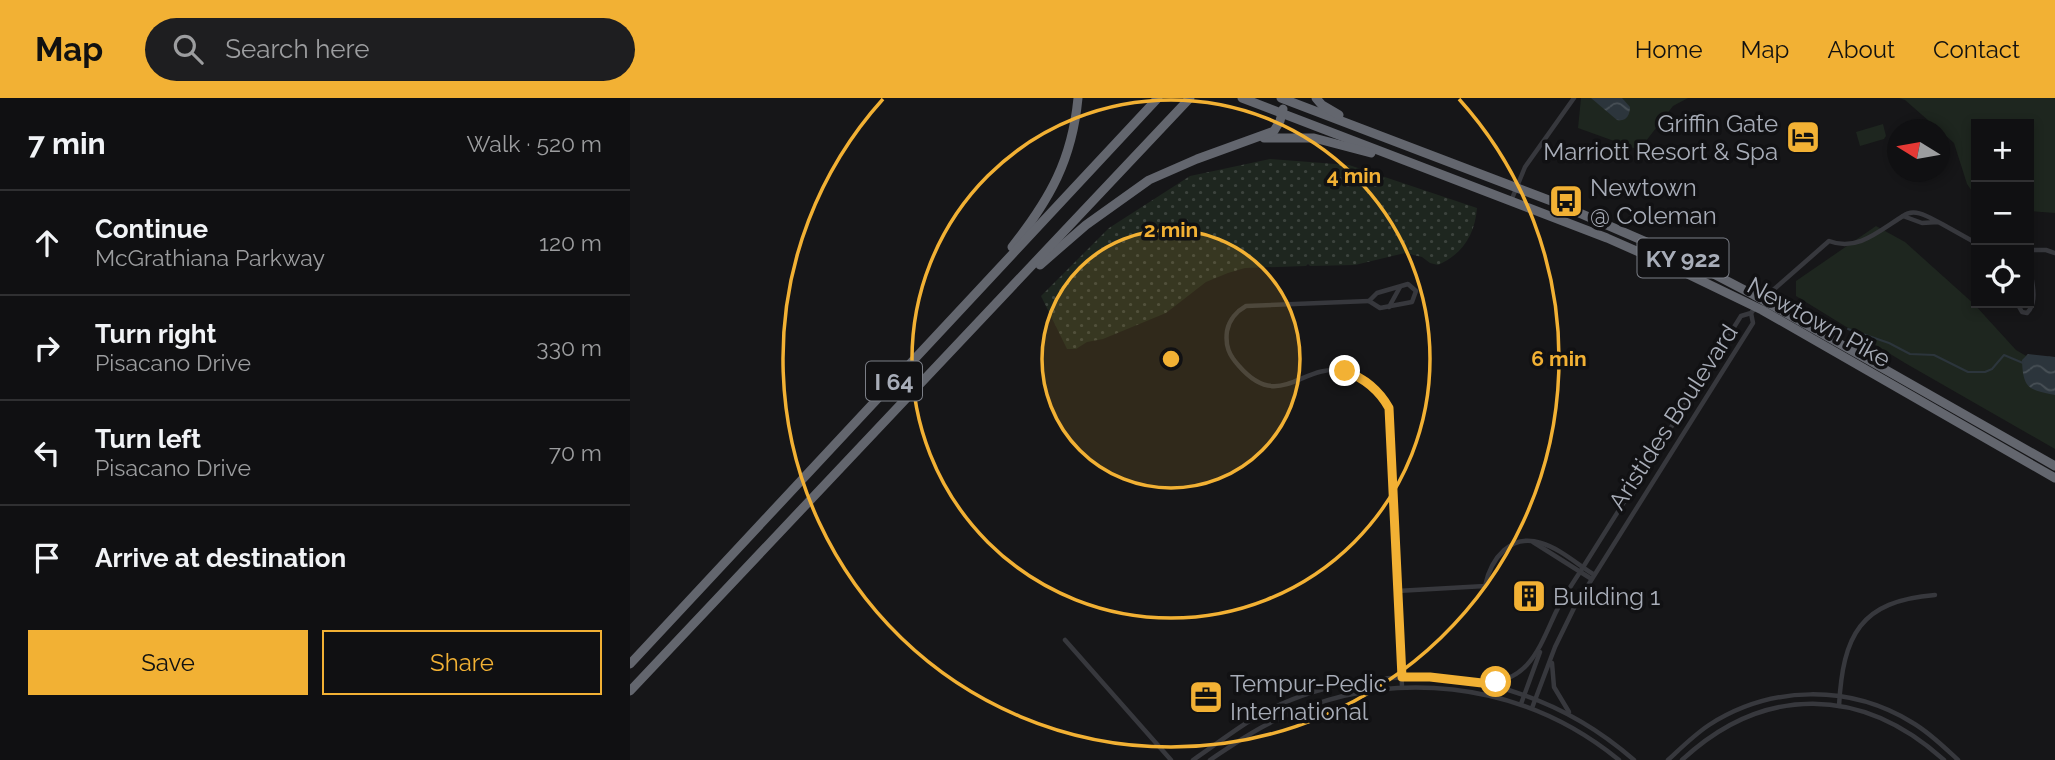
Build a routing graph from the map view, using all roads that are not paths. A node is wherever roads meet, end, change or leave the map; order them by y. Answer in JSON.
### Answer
{"nodes":[{"id":1,"x":1078,"y":98,"type":"edge"},
{"id":2,"x":1158,"y":98,"type":"edge"},
{"id":3,"x":1242,"y":98,"type":"edge"},
{"id":4,"x":1317,"y":98,"type":"edge"},
{"id":5,"x":1574,"y":98,"type":"edge"},
{"id":6,"x":1190,"y":99,"type":"edge"},
{"id":7,"x":1284,"y":99,"type":"edge"},
{"id":8,"x":1282,"y":113,"type":"junction"},
{"id":9,"x":1256,"y":139,"type":"junction"},
{"id":10,"x":1408,"y":146,"type":"junction"},
{"id":11,"x":1443,"y":177,"type":"junction"},
{"id":12,"x":1515,"y":188,"type":"junction"},
{"id":13,"x":1511,"y":201,"type":"junction"},
{"id":14,"x":1971,"y":240,"type":"edge"},
{"id":15,"x":2034,"y":250,"type":"edge"},
{"id":16,"x":2055,"y":253,"type":"edge"},
{"id":17,"x":1400,"y":286,"type":"junction"},
{"id":18,"x":1369,"y":301,"type":"junction"},
{"id":19,"x":965,"y":304,"type":"junction"},
{"id":20,"x":995,"y":306,"type":"junction"},
{"id":21,"x":1388,"y":307,"type":"junction"},
{"id":22,"x":1756,"y":307,"type":"junction"},
{"id":23,"x":2055,"y":466,"type":"edge"},
{"id":24,"x":2055,"y":478,"type":"edge"},
{"id":25,"x":1581,"y":569,"type":"junction"},
{"id":26,"x":1591,"y":576,"type":"junction"},
{"id":27,"x":1397,"y":591,"type":"junction"},
{"id":28,"x":1935,"y":595,"type":"dead end"},
{"id":29,"x":1549,"y":629,"type":"junction"},
{"id":30,"x":1065,"y":640,"type":"dead end"},
{"id":31,"x":1555,"y":647,"type":"junction"},
{"id":32,"x":630,"y":664,"type":"edge"},
{"id":33,"x":1402,"y":677,"type":"junction"},
{"id":34,"x":1482,"y":683,"type":"junction"},
{"id":35,"x":1402,"y":687,"type":"junction"},
{"id":36,"x":630,"y":691,"type":"edge"},
{"id":37,"x":1308,"y":695,"type":"junction"},
{"id":38,"x":1524,"y":695,"type":"junction"},
{"id":39,"x":1839,"y":696,"type":"junction"},
{"id":40,"x":1535,"y":699,"type":"junction"},
{"id":41,"x":1521,"y":704,"type":"junction"},
{"id":42,"x":1312,"y":705,"type":"junction"},
{"id":43,"x":1839,"y":706,"type":"junction"},
{"id":44,"x":1532,"y":708,"type":"junction"},
{"id":45,"x":1575,"y":718,"type":"junction"},
{"id":46,"x":1171,"y":760,"type":"edge"},
{"id":47,"x":1193,"y":760,"type":"edge"},
{"id":48,"x":1210,"y":760,"type":"edge"},
{"id":49,"x":1619,"y":760,"type":"edge"},
{"id":50,"x":1634,"y":760,"type":"edge"},
{"id":51,"x":1668,"y":760,"type":"edge"},
{"id":52,"x":1682,"y":760,"type":"edge"},
{"id":53,"x":1944,"y":760,"type":"edge"},
{"id":54,"x":1958,"y":760,"type":"edge"}],
"edges":[{"from":1,"to":19,"type":"highway"},
{"from":2,"to":19,"type":"highway","number":"I 64"},
{"from":3,"to":8,"type":"highway","name":"Newtown Pike","number":"KY 922"},
{"from":4,"to":10,"type":"highway"},
{"from":5,"to":12,"type":"street"},
{"from":6,"to":20,"type":"highway","number":"I 64"},
{"from":7,"to":8,"type":"highway"},
{"from":7,"to":10,"type":"highway","name":"Newtown Pike","number":"KY 922"},
{"from":8,"to":9,"type":"highway"},
{"from":8,"to":11,"type":"highway","name":"Newtown Pike","number":"KY 922"},
{"from":9,"to":11,"type":"highway"},
{"from":9,"to":20,"type":"highway"},
{"from":10,"to":12,"type":"highway","name":"Newtown Pike","number":"KY 922"},
{"from":11,"to":13,"type":"highway","name":"Newtown Pike","number":"KY 922"},
{"from":12,"to":13,"type":"street"},
{"from":12,"to":22,"type":"highway","name":"Newtown Pike","number":"KY 922"},
{"from":13,"to":22,"type":"highway","name":"Newtown Pike","number":"KY 922"},
{"from":14,"to":22,"type":"street"},
{"from":15,"to":16,"type":"street"},
{"from":17,"to":18,"type":"street"},
{"from":17,"to":21,"type":"street"},
{"from":17,"to":21,"type":"street"},
{"from":18,"to":21,"type":"street"},
{"from":18,"to":27,"type":"street"},
{"from":19,"to":32,"type":"highway","number":"I 64"},
{"from":20,"to":36,"type":"highway","number":"I 64"},
{"from":22,"to":23,"type":"highway","name":"Newtown Pike","number":"KY 922"},
{"from":22,"to":24,"type":"highway","name":"Newtown Pike","number":"KY 922"},
{"from":22,"to":25,"type":"street","name":"Aristides Boulevard"},
{"from":22,"to":26,"type":"street","name":"Aristides Boulevard"},
{"from":25,"to":26,"type":"street"},
{"from":25,"to":27,"type":"street"},
{"from":25,"to":29,"type":"street","name":"Aristides Boulevard"},
{"from":26,"to":31,"type":"street","name":"Aristides Boulevard"},
{"from":27,"to":33,"type":"street"},
{"from":28,"to":39,"type":"street"},
{"from":29,"to":34,"type":"street","name":"Aristides Boulevard"},
{"from":29,"to":38,"type":"street","name":"Aristides Boulevard"},
{"from":30,"to":46,"type":"street"},
{"from":31,"to":40,"type":"street","name":"Aristides Boulevard"},
{"from":31,"to":45,"type":"street","name":"Aristides Boulevard"},
{"from":33,"to":34,"type":"street"},
{"from":33,"to":35,"type":"street"},
{"from":33,"to":37,"type":"street"},
{"from":34,"to":38,"type":"street"},
{"from":35,"to":41,"type":"street"},
{"from":35,"to":42,"type":"street"},
{"from":37,"to":42,"type":"street"},
{"from":37,"to":47,"type":"street"},
{"from":38,"to":40,"type":"street"},
{"from":38,"to":41,"type":"street","name":"Aristides Boulevard"},
{"from":39,"to":43,"type":"street"},
{"from":39,"to":51,"type":"street"},
{"from":39,"to":54,"type":"street"},
{"from":40,"to":44,"type":"street","name":"Aristides Boulevard"},
{"from":40,"to":45,"type":"street"},
{"from":41,"to":44,"type":"street"},
{"from":42,"to":48,"type":"street"},
{"from":43,"to":52,"type":"street"},
{"from":43,"to":53,"type":"street"},
{"from":44,"to":49,"type":"street"},
{"from":45,"to":50,"type":"street"}]}
